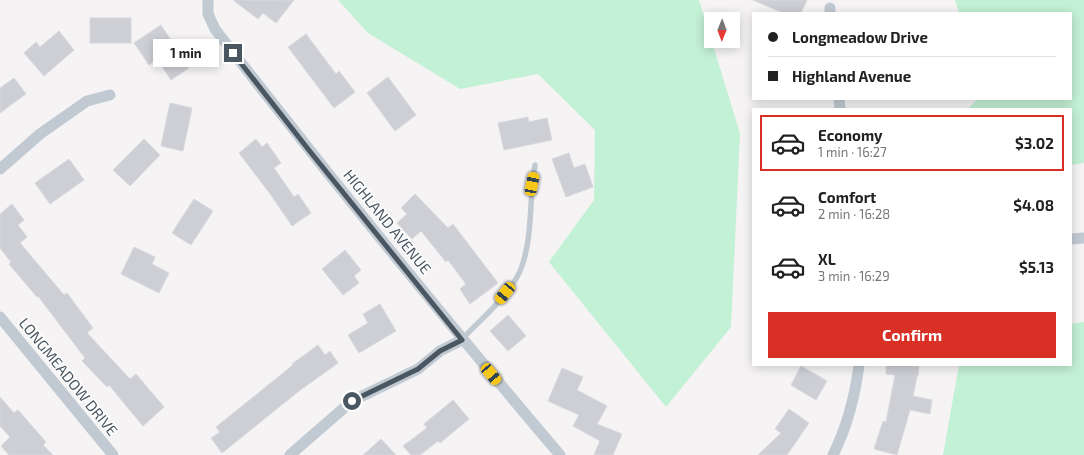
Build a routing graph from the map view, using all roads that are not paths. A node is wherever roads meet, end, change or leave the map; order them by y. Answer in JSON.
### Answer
{"nodes":[{"id":1,"x":208,"y":0,"type":"edge"},
{"id":2,"x":110,"y":95,"type":"dead end"},
{"id":3,"x":535,"y":166,"type":"dead end"},
{"id":4,"x":0,"y":169,"type":"edge"},
{"id":5,"x":1084,"y":238,"type":"edge"},
{"id":6,"x":1072,"y":239,"type":"edge"},
{"id":7,"x":0,"y":317,"type":"edge"},
{"id":8,"x":462,"y":340,"type":"junction"},
{"id":9,"x":859,"y":366,"type":"edge"},
{"id":10,"x":113,"y":455,"type":"edge"},
{"id":11,"x":290,"y":455,"type":"edge"},
{"id":12,"x":560,"y":455,"type":"edge"},
{"id":13,"x":833,"y":455,"type":"edge"}],
"edges":[{"from":1,"to":8,"type":"street","name":"HIGHLAND AVENUE"},
{"from":2,"to":4,"type":"street"},
{"from":3,"to":8,"type":"lane"},
{"from":5,"to":6,"type":"street"},
{"from":7,"to":10,"type":"street","name":"LONGMEADOW DRIVE"},
{"from":8,"to":11,"type":"street"},
{"from":8,"to":12,"type":"street","name":"HIGHLAND AVENUE"},
{"from":9,"to":13,"type":"street"}]}
